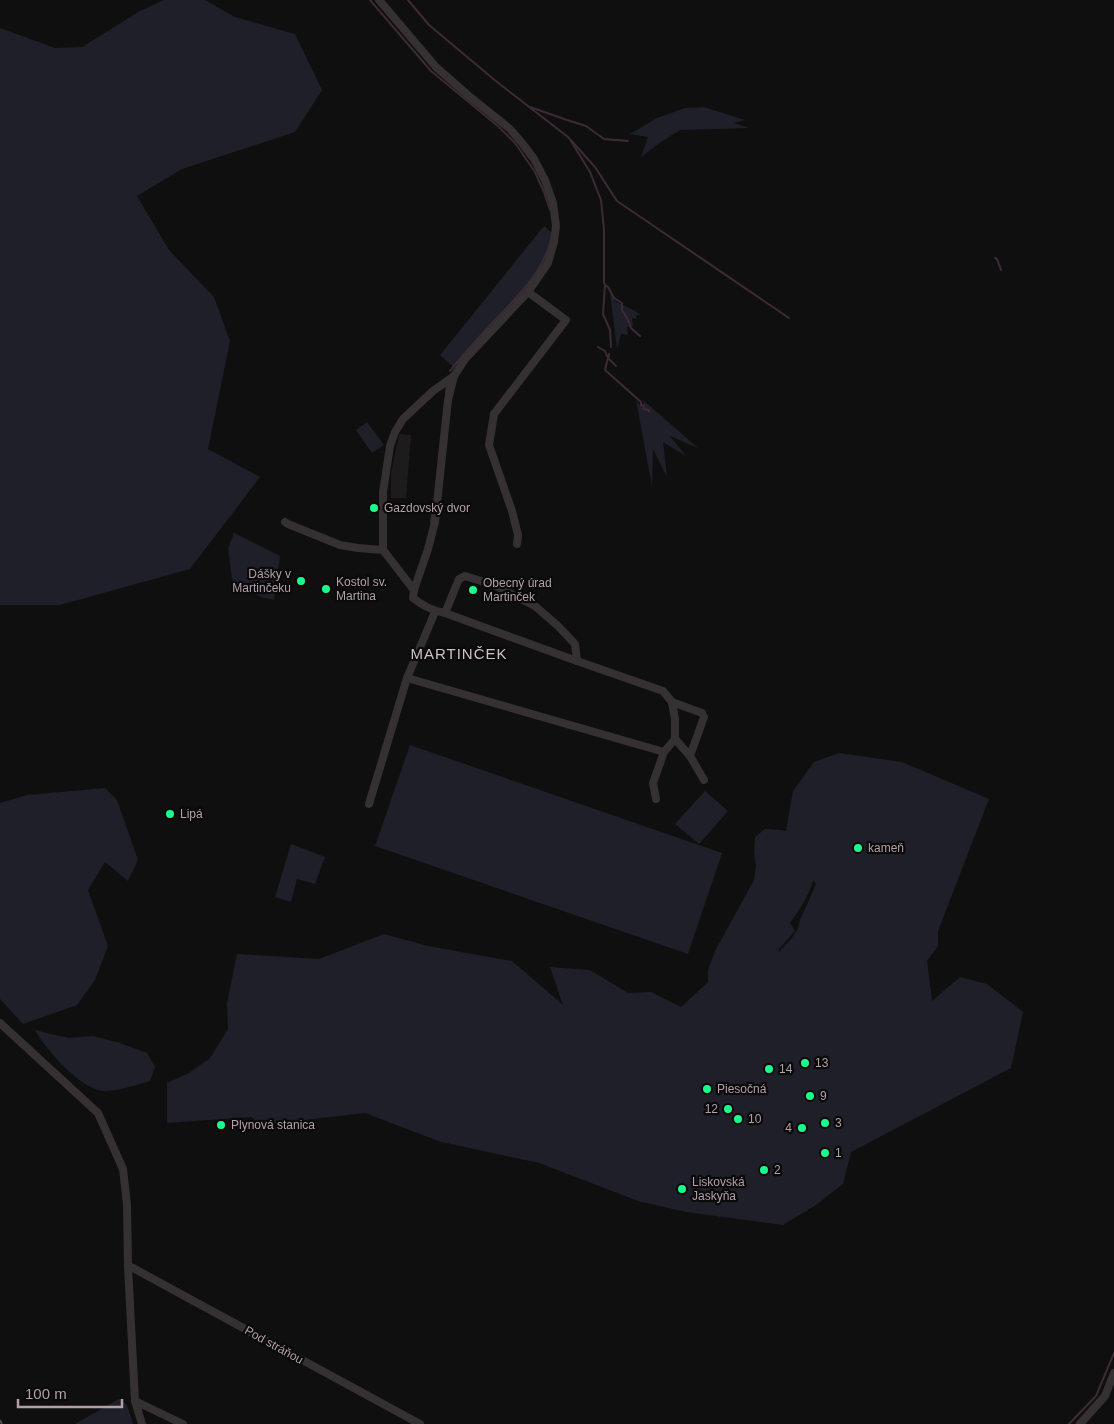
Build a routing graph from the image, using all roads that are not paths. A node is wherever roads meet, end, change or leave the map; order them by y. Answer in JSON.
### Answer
{"nodes":[{"id":1,"x":379,"y":0,"type":"edge"},
{"id":2,"x":528,"y":292,"type":"junction"},
{"id":3,"x":454,"y":376,"type":"junction"},
{"id":4,"x":285,"y":522,"type":"dead end"},
{"id":5,"x":517,"y":544,"type":"dead end"},
{"id":6,"x":384,"y":550,"type":"junction"},
{"id":7,"x":414,"y":590,"type":"junction"},
{"id":8,"x":436,"y":612,"type":"junction"},
{"id":9,"x":445,"y":613,"type":"junction"},
{"id":10,"x":576,"y":661,"type":"junction"},
{"id":11,"x":407,"y":678,"type":"junction"},
{"id":12,"x":672,"y":702,"type":"junction"},
{"id":13,"x":675,"y":739,"type":"junction"},
{"id":14,"x":664,"y":752,"type":"junction"},
{"id":15,"x":690,"y":756,"type":"junction"},
{"id":16,"x":704,"y":780,"type":"dead end"},
{"id":17,"x":656,"y":800,"type":"dead end"},
{"id":18,"x":369,"y":804,"type":"dead end"},
{"id":19,"x":0,"y":1023,"type":"edge"},
{"id":20,"x":128,"y":1266,"type":"junction"},
{"id":21,"x":1114,"y":1373,"type":"edge"},
{"id":22,"x":135,"y":1401,"type":"junction"},
{"id":23,"x":142,"y":1424,"type":"edge"},
{"id":24,"x":183,"y":1424,"type":"edge"},
{"id":25,"x":420,"y":1424,"type":"edge"},
{"id":26,"x":1080,"y":1424,"type":"edge"}],
"edges":[{"from":1,"to":2,"type":"street"},
{"from":2,"to":3,"type":"street"},
{"from":2,"to":5,"type":"street"},
{"from":3,"to":6,"type":"street"},
{"from":3,"to":7,"type":"street"},
{"from":4,"to":6,"type":"street"},
{"from":6,"to":7,"type":"street"},
{"from":7,"to":8,"type":"street"},
{"from":8,"to":9,"type":"street"},
{"from":8,"to":11,"type":"street"},
{"from":9,"to":10,"type":"street"},
{"from":9,"to":10,"type":"street"},
{"from":10,"to":12,"type":"street"},
{"from":11,"to":14,"type":"street"},
{"from":11,"to":18,"type":"street"},
{"from":12,"to":13,"type":"street"},
{"from":12,"to":15,"type":"street"},
{"from":13,"to":14,"type":"street"},
{"from":13,"to":15,"type":"street"},
{"from":14,"to":17,"type":"street"},
{"from":15,"to":16,"type":"street"},
{"from":19,"to":20,"type":"street"},
{"from":20,"to":22,"type":"street"},
{"from":20,"to":25,"type":"street","name":"Pod stráňou"},
{"from":21,"to":26,"type":"street"},
{"from":22,"to":23,"type":"street"},
{"from":22,"to":24,"type":"street"}]}
